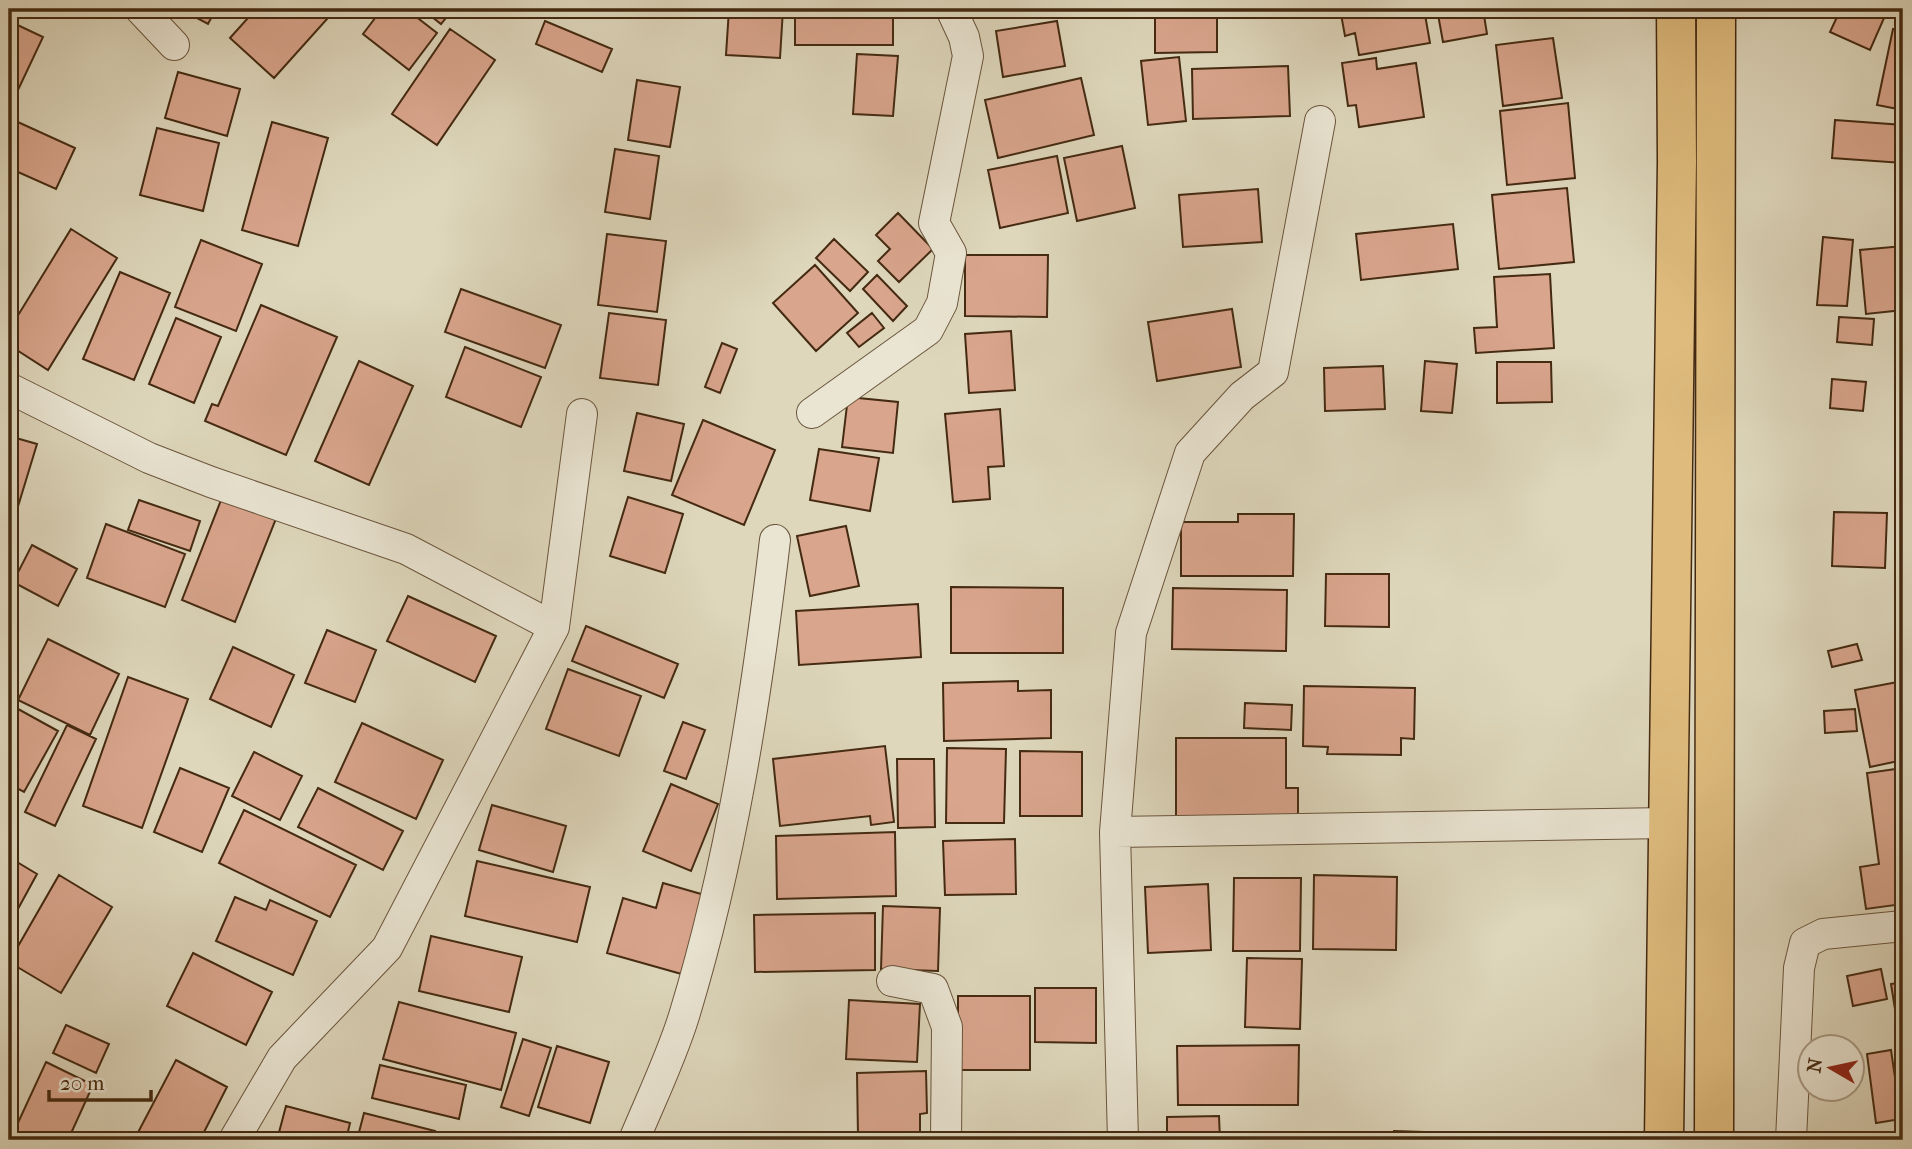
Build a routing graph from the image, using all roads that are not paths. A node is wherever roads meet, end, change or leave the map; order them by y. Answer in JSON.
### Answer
{"nodes":[{"id":1,"x":140,"y":9,"type":"edge"},
{"id":2,"x":951,"y":9,"type":"edge"},
{"id":3,"x":1676,"y":9,"type":"edge"},
{"id":4,"x":1716,"y":9,"type":"edge"},
{"id":5,"x":174,"y":45,"type":"dead end"},
{"id":6,"x":1320,"y":121,"type":"dead end"},
{"id":7,"x":9,"y":388,"type":"edge"},
{"id":8,"x":812,"y":413,"type":"dead end"},
{"id":9,"x":582,"y":414,"type":"dead end"},
{"id":10,"x":775,"y":540,"type":"dead end"},
{"id":11,"x":554,"y":627,"type":"junction"},
{"id":12,"x":1668,"y":823,"type":"junction"},
{"id":13,"x":1115,"y":832,"type":"junction"},
{"id":14,"x":1903,"y":926,"type":"edge"},
{"id":15,"x":892,"y":981,"type":"dead end"},
{"id":16,"x":234,"y":1140,"type":"edge"},
{"id":17,"x":635,"y":1140,"type":"edge"},
{"id":18,"x":946,"y":1140,"type":"edge"},
{"id":19,"x":1123,"y":1140,"type":"edge"},
{"id":20,"x":1664,"y":1140,"type":"edge"},
{"id":21,"x":1714,"y":1140,"type":"edge"},
{"id":22,"x":1791,"y":1140,"type":"edge"}],
"edges":[{"from":1,"to":5,"type":"street"},
{"from":2,"to":8,"type":"street"},
{"from":3,"to":12,"type":"highway"},
{"from":4,"to":21,"type":"highway"},
{"from":6,"to":13,"type":"street"},
{"from":7,"to":11,"type":"street"},
{"from":9,"to":11,"type":"street"},
{"from":10,"to":17,"type":"street"},
{"from":11,"to":16,"type":"street"},
{"from":12,"to":13,"type":"street"},
{"from":12,"to":20,"type":"highway"},
{"from":13,"to":19,"type":"street"},
{"from":14,"to":22,"type":"street"},
{"from":15,"to":18,"type":"street"}]}
